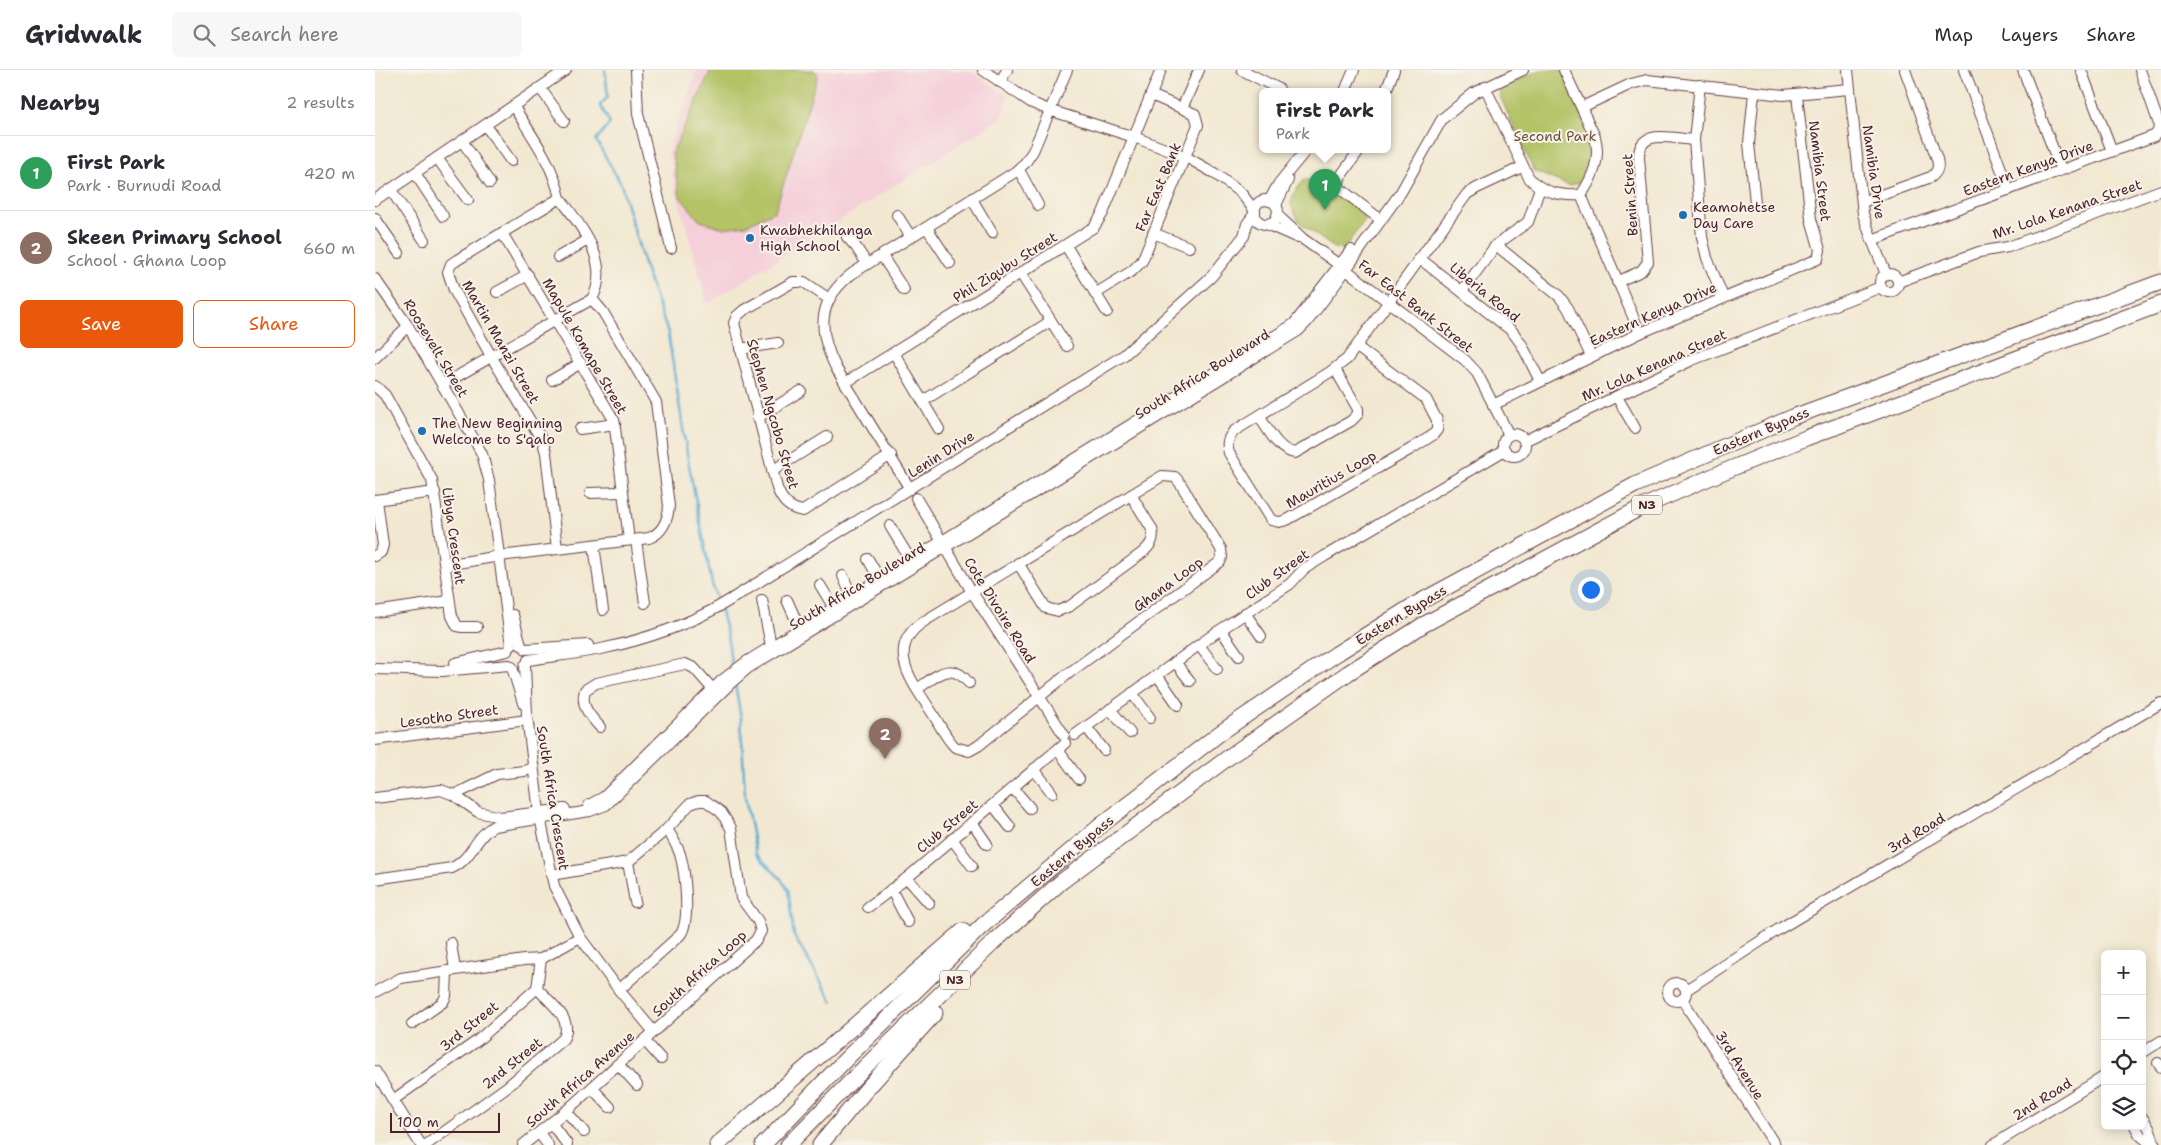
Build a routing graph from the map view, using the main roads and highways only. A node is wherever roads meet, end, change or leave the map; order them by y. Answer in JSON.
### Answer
{"nodes":[{"id":1,"x":2161,"y":282,"type":"edge"},
{"id":2,"x":2161,"y":304,"type":"edge"},
{"id":3,"x":1100,"y":826,"type":"junction"},
{"id":4,"x":1134,"y":828,"type":"junction"},
{"id":5,"x":717,"y":1145,"type":"edge"},
{"id":6,"x":763,"y":1145,"type":"edge"},
{"id":7,"x":788,"y":1145,"type":"edge"},
{"id":8,"x":820,"y":1145,"type":"edge"}],
"edges":[{"from":1,"to":3,"type":"highway","name":"Eastern Bypass","number":"N3"},
{"from":2,"to":4,"type":"highway","name":"Eastern Bypass","number":"N3"},
{"from":3,"to":5,"type":"highway"},
{"from":3,"to":6,"type":"highway","name":"Eastern Bypass","number":"N3"},
{"from":4,"to":7,"type":"highway","name":"Eastern Bypass","number":"N3"},
{"from":4,"to":8,"type":"highway"}]}
